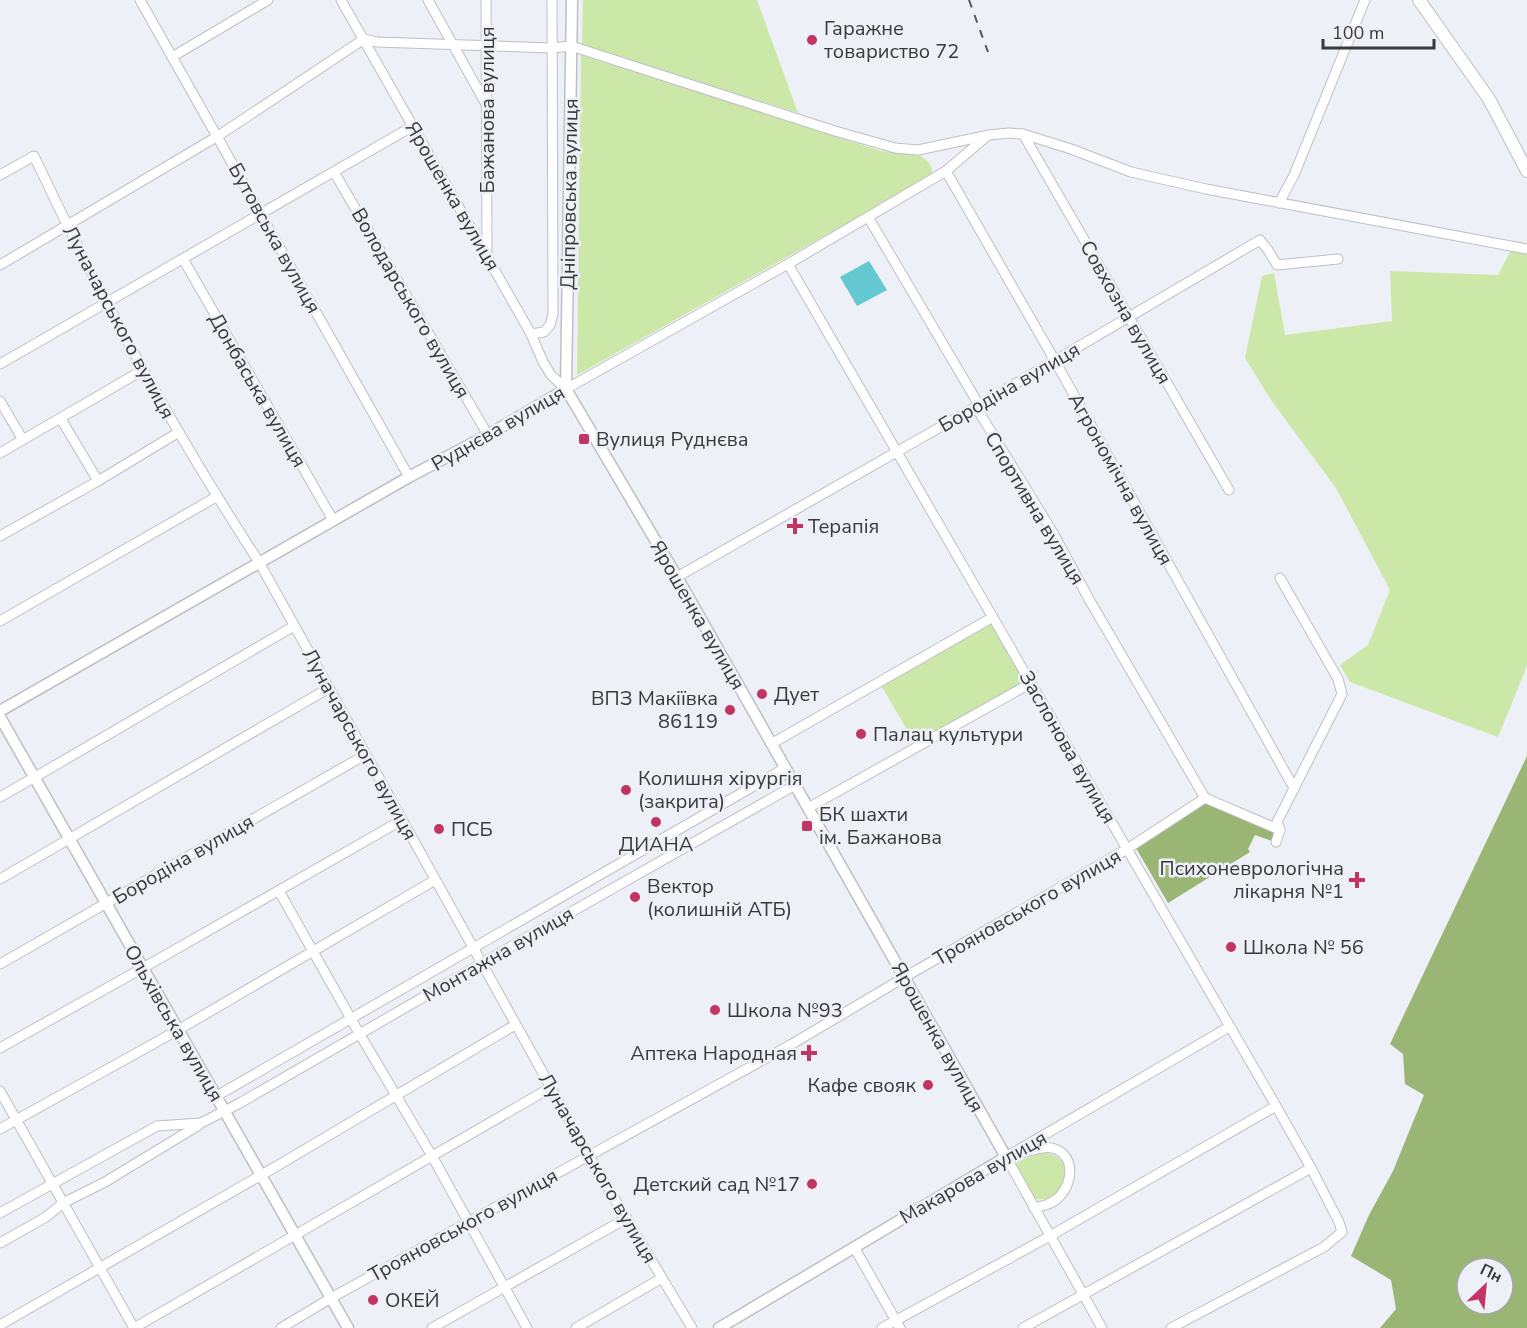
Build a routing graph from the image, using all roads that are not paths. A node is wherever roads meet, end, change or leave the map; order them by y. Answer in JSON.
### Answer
{"nodes":[{"id":1,"x":140,"y":0,"type":"edge"},
{"id":2,"x":268,"y":0,"type":"edge"},
{"id":3,"x":341,"y":0,"type":"edge"},
{"id":4,"x":428,"y":0,"type":"edge"},
{"id":5,"x":486,"y":0,"type":"edge"},
{"id":6,"x":552,"y":0,"type":"edge"},
{"id":7,"x":572,"y":0,"type":"edge"},
{"id":8,"x":1365,"y":0,"type":"edge"},
{"id":9,"x":1419,"y":0,"type":"edge"},
{"id":10,"x":364,"y":39,"type":"junction"},
{"id":11,"x":451,"y":44,"type":"junction"},
{"id":12,"x":486,"y":45,"type":"junction"},
{"id":13,"x":572,"y":46,"type":"junction"},
{"id":14,"x":552,"y":48,"type":"junction"},
{"id":15,"x":172,"y":57,"type":"junction"},
{"id":16,"x":487,"y":106,"type":"junction"},
{"id":17,"x":413,"y":126,"type":"junction"},
{"id":18,"x":1023,"y":134,"type":"junction"},
{"id":19,"x":989,"y":135,"type":"junction"},
{"id":20,"x":218,"y":136,"type":"junction"},
{"id":21,"x":946,"y":171,"type":"junction"},
{"id":22,"x":1527,"y":171,"type":"edge"},
{"id":23,"x":334,"y":172,"type":"junction"},
{"id":24,"x":0,"y":175,"type":"edge"},
{"id":25,"x":1279,"y":203,"type":"junction"},
{"id":26,"x":261,"y":214,"type":"junction"},
{"id":27,"x":868,"y":217,"type":"junction"},
{"id":28,"x":67,"y":225,"type":"junction"},
{"id":29,"x":1527,"y":249,"type":"edge"},
{"id":30,"x":487,"y":257,"type":"junction"},
{"id":31,"x":183,"y":259,"type":"junction"},
{"id":32,"x":1338,"y":259,"type":"dead end"},
{"id":33,"x":788,"y":264,"type":"junction"},
{"id":34,"x":0,"y":265,"type":"edge"},
{"id":35,"x":108,"y":302,"type":"junction"},
{"id":36,"x":1129,"y":318,"type":"junction"},
{"id":37,"x":531,"y":334,"type":"junction"},
{"id":38,"x":1055,"y":361,"type":"junction"},
{"id":39,"x":0,"y":364,"type":"edge"},
{"id":40,"x":143,"y":370,"type":"junction"},
{"id":41,"x":566,"y":389,"type":"junction"},
{"id":42,"x":0,"y":401,"type":"edge"},
{"id":43,"x":979,"y":405,"type":"junction"},
{"id":44,"x":61,"y":419,"type":"junction"},
{"id":45,"x":179,"y":432,"type":"junction"},
{"id":46,"x":488,"y":435,"type":"junction"},
{"id":47,"x":23,"y":440,"type":"junction"},
{"id":48,"x":897,"y":451,"type":"junction"},
{"id":49,"x":0,"y":453,"type":"edge"},
{"id":50,"x":409,"y":477,"type":"junction"},
{"id":51,"x":98,"y":481,"type":"junction"},
{"id":52,"x":1229,"y":490,"type":"dead end"},
{"id":53,"x":216,"y":496,"type":"junction"},
{"id":54,"x":333,"y":520,"type":"junction"},
{"id":55,"x":0,"y":536,"type":"edge"},
{"id":56,"x":259,"y":562,"type":"junction"},
{"id":57,"x":677,"y":578,"type":"junction"},
{"id":58,"x":1280,"y":578,"type":"dead end"},
{"id":59,"x":993,"y":617,"type":"junction"},
{"id":60,"x":0,"y":621,"type":"edge"},
{"id":61,"x":294,"y":626,"type":"junction"},
{"id":62,"x":1031,"y":683,"type":"junction"},
{"id":63,"x":329,"y":688,"type":"junction"},
{"id":64,"x":0,"y":711,"type":"edge"},
{"id":65,"x":0,"y":717,"type":"edge"},
{"id":66,"x":771,"y":744,"type":"junction"},
{"id":67,"x":365,"y":754,"type":"junction"},
{"id":68,"x":785,"y":768,"type":"junction"},
{"id":69,"x":34,"y":777,"type":"junction"},
{"id":70,"x":795,"y":785,"type":"junction"},
{"id":71,"x":1294,"y":788,"type":"junction"},
{"id":72,"x":0,"y":797,"type":"edge"},
{"id":73,"x":1205,"y":798,"type":"junction"},
{"id":74,"x":808,"y":808,"type":"junction"},
{"id":75,"x":402,"y":820,"type":"junction"},
{"id":76,"x":1280,"y":830,"type":"junction"},
{"id":77,"x":69,"y":839,"type":"junction"},
{"id":78,"x":1275,"y":842,"type":"dead end"},
{"id":79,"x":1127,"y":849,"type":"junction"},
{"id":80,"x":0,"y":879,"type":"edge"},
{"id":81,"x":435,"y":880,"type":"junction"},
{"id":82,"x":279,"y":891,"type":"junction"},
{"id":83,"x":106,"y":903,"type":"junction"},
{"id":84,"x":473,"y":948,"type":"junction"},
{"id":85,"x":314,"y":951,"type":"junction"},
{"id":86,"x":0,"y":964,"type":"edge"},
{"id":87,"x":481,"y":964,"type":"junction"},
{"id":88,"x":142,"y":968,"type":"junction"},
{"id":89,"x":905,"y":977,"type":"junction"},
{"id":90,"x":351,"y":1019,"type":"junction"},
{"id":91,"x":515,"y":1025,"type":"junction"},
{"id":92,"x":1229,"y":1027,"type":"junction"},
{"id":93,"x":178,"y":1030,"type":"junction"},
{"id":94,"x":359,"y":1033,"type":"junction"},
{"id":95,"x":0,"y":1048,"type":"edge"},
{"id":96,"x":550,"y":1088,"type":"junction"},
{"id":97,"x":0,"y":1091,"type":"edge"},
{"id":98,"x":396,"y":1096,"type":"junction"},
{"id":99,"x":215,"y":1097,"type":"junction"},
{"id":100,"x":1276,"y":1106,"type":"junction"},
{"id":101,"x":224,"y":1111,"type":"junction"},
{"id":102,"x":17,"y":1120,"type":"junction"},
{"id":103,"x":201,"y":1123,"type":"junction"},
{"id":104,"x":0,"y":1130,"type":"edge"},
{"id":105,"x":432,"y":1156,"type":"junction"},
{"id":106,"x":589,"y":1156,"type":"junction"},
{"id":107,"x":1006,"y":1157,"type":"junction"},
{"id":108,"x":1311,"y":1168,"type":"junction"},
{"id":109,"x":261,"y":1175,"type":"junction"},
{"id":110,"x":52,"y":1183,"type":"junction"},
{"id":111,"x":63,"y":1203,"type":"junction"},
{"id":112,"x":1034,"y":1208,"type":"junction"},
{"id":113,"x":0,"y":1213,"type":"edge"},
{"id":114,"x":627,"y":1218,"type":"junction"},
{"id":115,"x":468,"y":1222,"type":"junction"},
{"id":116,"x":295,"y":1235,"type":"junction"},
{"id":117,"x":1050,"y":1236,"type":"junction"},
{"id":118,"x":0,"y":1243,"type":"edge"},
{"id":119,"x":854,"y":1247,"type":"junction"},
{"id":120,"x":100,"y":1268,"type":"junction"},
{"id":121,"x":662,"y":1278,"type":"junction"},
{"id":122,"x":504,"y":1288,"type":"junction"},
{"id":123,"x":1082,"y":1294,"type":"junction"},
{"id":124,"x":331,"y":1298,"type":"junction"},
{"id":125,"x":898,"y":1324,"type":"edge"},
{"id":126,"x":0,"y":1325,"type":"edge"},
{"id":127,"x":134,"y":1328,"type":"edge"},
{"id":128,"x":280,"y":1328,"type":"edge"},
{"id":129,"x":348,"y":1328,"type":"edge"},
{"id":130,"x":432,"y":1328,"type":"edge"},
{"id":131,"x":527,"y":1328,"type":"edge"},
{"id":132,"x":576,"y":1328,"type":"edge"},
{"id":133,"x":692,"y":1328,"type":"edge"},
{"id":134,"x":719,"y":1328,"type":"edge"},
{"id":135,"x":882,"y":1328,"type":"edge"},
{"id":136,"x":1023,"y":1328,"type":"edge"},
{"id":137,"x":1102,"y":1328,"type":"edge"},
{"id":138,"x":1171,"y":1328,"type":"edge"}],
"edges":[{"from":1,"to":15,"type":"street","name":"Бутовська вулиця"},
{"from":2,"to":15,"type":"street"},
{"from":3,"to":10,"type":"street","name":"Ярошенка вулиця"},
{"from":4,"to":11,"type":"street"},
{"from":5,"to":12,"type":"street","name":"Бажанова вулиця"},
{"from":6,"to":14,"type":"street","name":"Дніпровська вулиця"},
{"from":7,"to":13,"type":"street","name":"Дніпровська вулиця"},
{"from":8,"to":25,"type":"street"},
{"from":9,"to":22,"type":"main road"},
{"from":10,"to":11,"type":"street"},
{"from":10,"to":17,"type":"street","name":"Ярошенка вулиця"},
{"from":10,"to":20,"type":"street"},
{"from":11,"to":12,"type":"street"},
{"from":11,"to":16,"type":"street"},
{"from":12,"to":14,"type":"street"},
{"from":12,"to":16,"type":"street","name":"Бажанова вулиця"},
{"from":13,"to":14,"type":"street"},
{"from":13,"to":19,"type":"street"},
{"from":13,"to":41,"type":"street","name":"Дніпровська вулиця"},
{"from":14,"to":37,"type":"street","name":"Дніпровська вулиця"},
{"from":15,"to":20,"type":"street","name":"Бутовська вулиця"},
{"from":16,"to":30,"type":"street","name":"Бажанова вулиця"},
{"from":17,"to":23,"type":"street"},
{"from":17,"to":30,"type":"street","name":"Ярошенка вулиця"},
{"from":18,"to":19,"type":"street"},
{"from":18,"to":25,"type":"street"},
{"from":18,"to":36,"type":"street","name":"Совхозна вулиця"},
{"from":19,"to":21,"type":"street","name":"Руднєва вулиця"},
{"from":20,"to":26,"type":"street","name":"Бутовська вулиця"},
{"from":20,"to":28,"type":"street"},
{"from":21,"to":27,"type":"street","name":"Руднєва вулиця"},
{"from":21,"to":38,"type":"street","name":"Агрономічна вулиця"},
{"from":23,"to":26,"type":"street"},
{"from":23,"to":46,"type":"street","name":"Володарського вулиця"},
{"from":24,"to":28,"type":"street","name":"Луначарського вулиця"},
{"from":25,"to":29,"type":"street"},
{"from":26,"to":31,"type":"street"},
{"from":26,"to":50,"type":"street","name":"Бутовська вулиця"},
{"from":27,"to":33,"type":"street","name":"Руднєва вулиця"},
{"from":27,"to":43,"type":"street","name":"Спортивна вулиця"},
{"from":28,"to":34,"type":"street"},
{"from":28,"to":35,"type":"street","name":"Луначарського вулиця"},
{"from":30,"to":37,"type":"street","name":"Ярошенка вулиця"},
{"from":31,"to":35,"type":"street"},
{"from":31,"to":54,"type":"street","name":"Донбаська вулиця"},
{"from":32,"to":36,"type":"street","name":"Бородіна вулиця"},
{"from":33,"to":41,"type":"street","name":"Руднєва вулиця"},
{"from":33,"to":48,"type":"street","name":"Заслонова вулиця"},
{"from":35,"to":39,"type":"street"},
{"from":35,"to":40,"type":"street","name":"Луначарського вулиця"},
{"from":36,"to":38,"type":"street","name":"Бородіна вулиця"},
{"from":36,"to":52,"type":"street","name":"Совхозна вулиця"},
{"from":37,"to":41,"type":"street","name":"Ярошенка вулиця"},
{"from":38,"to":43,"type":"street","name":"Бородіна вулиця"},
{"from":38,"to":71,"type":"street","name":"Агрономічна вулиця"},
{"from":40,"to":44,"type":"street"},
{"from":40,"to":45,"type":"street","name":"Луначарського вулиця"},
{"from":41,"to":46,"type":"street","name":"Руднєва вулиця"},
{"from":41,"to":57,"type":"street","name":"Ярошенка вулиця"},
{"from":42,"to":47,"type":"street"},
{"from":43,"to":48,"type":"street","name":"Бородіна вулиця"},
{"from":43,"to":73,"type":"street","name":"Спортивна вулиця"},
{"from":44,"to":47,"type":"street"},
{"from":44,"to":51,"type":"street"},
{"from":45,"to":51,"type":"street"},
{"from":45,"to":53,"type":"street","name":"Луначарського вулиця"},
{"from":46,"to":50,"type":"street","name":"Руднєва вулиця"},
{"from":47,"to":49,"type":"street"},
{"from":48,"to":57,"type":"street","name":"Бородіна вулиця"},
{"from":48,"to":59,"type":"street","name":"Заслонова вулиця"},
{"from":50,"to":54,"type":"street","name":"Руднєва вулиця"},
{"from":51,"to":55,"type":"street"},
{"from":53,"to":56,"type":"street","name":"Луначарського вулиця"},
{"from":53,"to":60,"type":"street"},
{"from":54,"to":56,"type":"street","name":"Руднєва вулиця"},
{"from":56,"to":61,"type":"street","name":"Луначарського вулиця"},
{"from":56,"to":64,"type":"street","name":"Руднєва вулиця"},
{"from":57,"to":66,"type":"street","name":"Ярошенка вулиця"},
{"from":58,"to":71,"type":"street"},
{"from":59,"to":62,"type":"street","name":"Заслонова вулиця"},
{"from":59,"to":66,"type":"street"},
{"from":61,"to":63,"type":"street","name":"Луначарського вулиця"},
{"from":61,"to":69,"type":"street"},
{"from":62,"to":74,"type":"street"},
{"from":62,"to":79,"type":"street","name":"Заслонова вулиця"},
{"from":63,"to":67,"type":"street","name":"Луначарського вулиця"},
{"from":63,"to":77,"type":"street"},
{"from":65,"to":69,"type":"street","name":"Ольхівська вулиця"},
{"from":66,"to":68,"type":"street","name":"Ярошенка вулиця"},
{"from":67,"to":75,"type":"street","name":"Луначарського вулиця"},
{"from":67,"to":83,"type":"street","name":"Бородіна вулиця"},
{"from":68,"to":70,"type":"street","name":"Ярошенка вулиця"},
{"from":68,"to":84,"type":"street","name":"Монтажна вулиця"},
{"from":69,"to":72,"type":"street"},
{"from":69,"to":77,"type":"street","name":"Ольхівська вулиця"},
{"from":70,"to":74,"type":"street","name":"Ярошенка вулиця"},
{"from":70,"to":87,"type":"street","name":"Монтажна вулиця"},
{"from":71,"to":76,"type":"street"},
{"from":73,"to":76,"type":"street"},
{"from":73,"to":79,"type":"street","name":"Трояновського вулиця"},
{"from":74,"to":89,"type":"street","name":"Ярошенка вулиця"},
{"from":75,"to":81,"type":"street","name":"Луначарського вулиця"},
{"from":75,"to":82,"type":"street"},
{"from":76,"to":78,"type":"street"},
{"from":77,"to":80,"type":"street"},
{"from":77,"to":83,"type":"street","name":"Ольхівська вулиця"},
{"from":79,"to":89,"type":"street","name":"Трояновського вулиця"},
{"from":79,"to":92,"type":"street","name":"Заслонова вулиця"},
{"from":81,"to":84,"type":"street","name":"Луначарського вулиця"},
{"from":81,"to":85,"type":"street"},
{"from":82,"to":85,"type":"street"},
{"from":82,"to":88,"type":"street"},
{"from":83,"to":86,"type":"street","name":"Бородіна вулиця"},
{"from":83,"to":88,"type":"street","name":"Ольхівська вулиця"},
{"from":84,"to":87,"type":"street","name":"Луначарського вулиця"},
{"from":84,"to":90,"type":"street","name":"Монтажна вулиця"},
{"from":85,"to":90,"type":"street"},
{"from":85,"to":93,"type":"street"},
{"from":87,"to":91,"type":"street","name":"Луначарського вулиця"},
{"from":87,"to":94,"type":"street","name":"Монтажна вулиця"},
{"from":88,"to":93,"type":"street","name":"Ольхівська вулиця"},
{"from":88,"to":95,"type":"street"},
{"from":89,"to":106,"type":"street","name":"Трояновського вулиця"},
{"from":89,"to":107,"type":"street","name":"Ярошенка вулиця"},
{"from":90,"to":94,"type":"street"},
{"from":90,"to":99,"type":"street","name":"Монтажна вулиця"},
{"from":91,"to":96,"type":"street","name":"Луначарського вулиця"},
{"from":91,"to":98,"type":"street"},
{"from":92,"to":100,"type":"street","name":"Заслонова вулиця"},
{"from":92,"to":107,"type":"street","name":"Макарова вулиця"},
{"from":93,"to":99,"type":"street","name":"Ольхівська вулиця"},
{"from":93,"to":102,"type":"street"},
{"from":94,"to":98,"type":"street"},
{"from":94,"to":101,"type":"street","name":"Монтажна вулиця"},
{"from":96,"to":105,"type":"street"},
{"from":96,"to":106,"type":"street","name":"Луначарського вулиця"},
{"from":97,"to":102,"type":"street"},
{"from":98,"to":105,"type":"street"},
{"from":98,"to":109,"type":"street"},
{"from":99,"to":101,"type":"street","name":"Ольхівська вулиця"},
{"from":100,"to":108,"type":"street","name":"Заслонова вулиця"},
{"from":100,"to":117,"type":"street"},
{"from":101,"to":103,"type":"street","name":"Монтажна вулиця"},
{"from":101,"to":109,"type":"street","name":"Ольхівська вулиця"},
{"from":102,"to":104,"type":"street"},
{"from":102,"to":110,"type":"street"},
{"from":103,"to":110,"type":"street","name":"Монтажна вулиця"},
{"from":103,"to":111,"type":"street","name":"Монтажна вулиця"},
{"from":105,"to":115,"type":"street"},
{"from":105,"to":116,"type":"street"},
{"from":106,"to":114,"type":"street","name":"Луначарського вулиця"},
{"from":106,"to":115,"type":"street","name":"Трояновського вулиця"},
{"from":107,"to":112,"type":"street","name":"Ярошенка вулиця"},
{"from":107,"to":112,"type":"street"},
{"from":107,"to":119,"type":"street","name":"Макарова вулиця"},
{"from":108,"to":123,"type":"street"},
{"from":108,"to":138,"type":"street","name":"Заслонова вулиця"},
{"from":109,"to":116,"type":"street","name":"Ольхівська вулиця"},
{"from":109,"to":120,"type":"street"},
{"from":110,"to":111,"type":"street"},
{"from":110,"to":113,"type":"street","name":"Монтажна вулиця"},
{"from":111,"to":118,"type":"street","name":"Монтажна вулиця"},
{"from":111,"to":120,"type":"street"},
{"from":112,"to":117,"type":"street","name":"Ярошенка вулиця"},
{"from":114,"to":121,"type":"street","name":"Луначарського вулиця"},
{"from":114,"to":122,"type":"street"},
{"from":115,"to":122,"type":"street"},
{"from":115,"to":124,"type":"street","name":"Трояновського вулиця"},
{"from":116,"to":124,"type":"street","name":"Ольхівська вулиця"},
{"from":116,"to":127,"type":"street"},
{"from":117,"to":123,"type":"street","name":"Ярошенка вулиця"},
{"from":117,"to":125,"type":"street"},
{"from":119,"to":125,"type":"street"},
{"from":119,"to":134,"type":"street","name":"Макарова вулиця"},
{"from":120,"to":126,"type":"street"},
{"from":120,"to":127,"type":"street"},
{"from":121,"to":132,"type":"street"},
{"from":121,"to":133,"type":"street","name":"Луначарського вулиця"},
{"from":122,"to":130,"type":"street"},
{"from":122,"to":131,"type":"street"},
{"from":123,"to":136,"type":"street"},
{"from":123,"to":137,"type":"street","name":"Ярошенка вулиця"},
{"from":124,"to":128,"type":"street","name":"Трояновського вулиця"},
{"from":124,"to":129,"type":"street","name":"Ольхівська вулиця"},
{"from":125,"to":135,"type":"street"}]}
